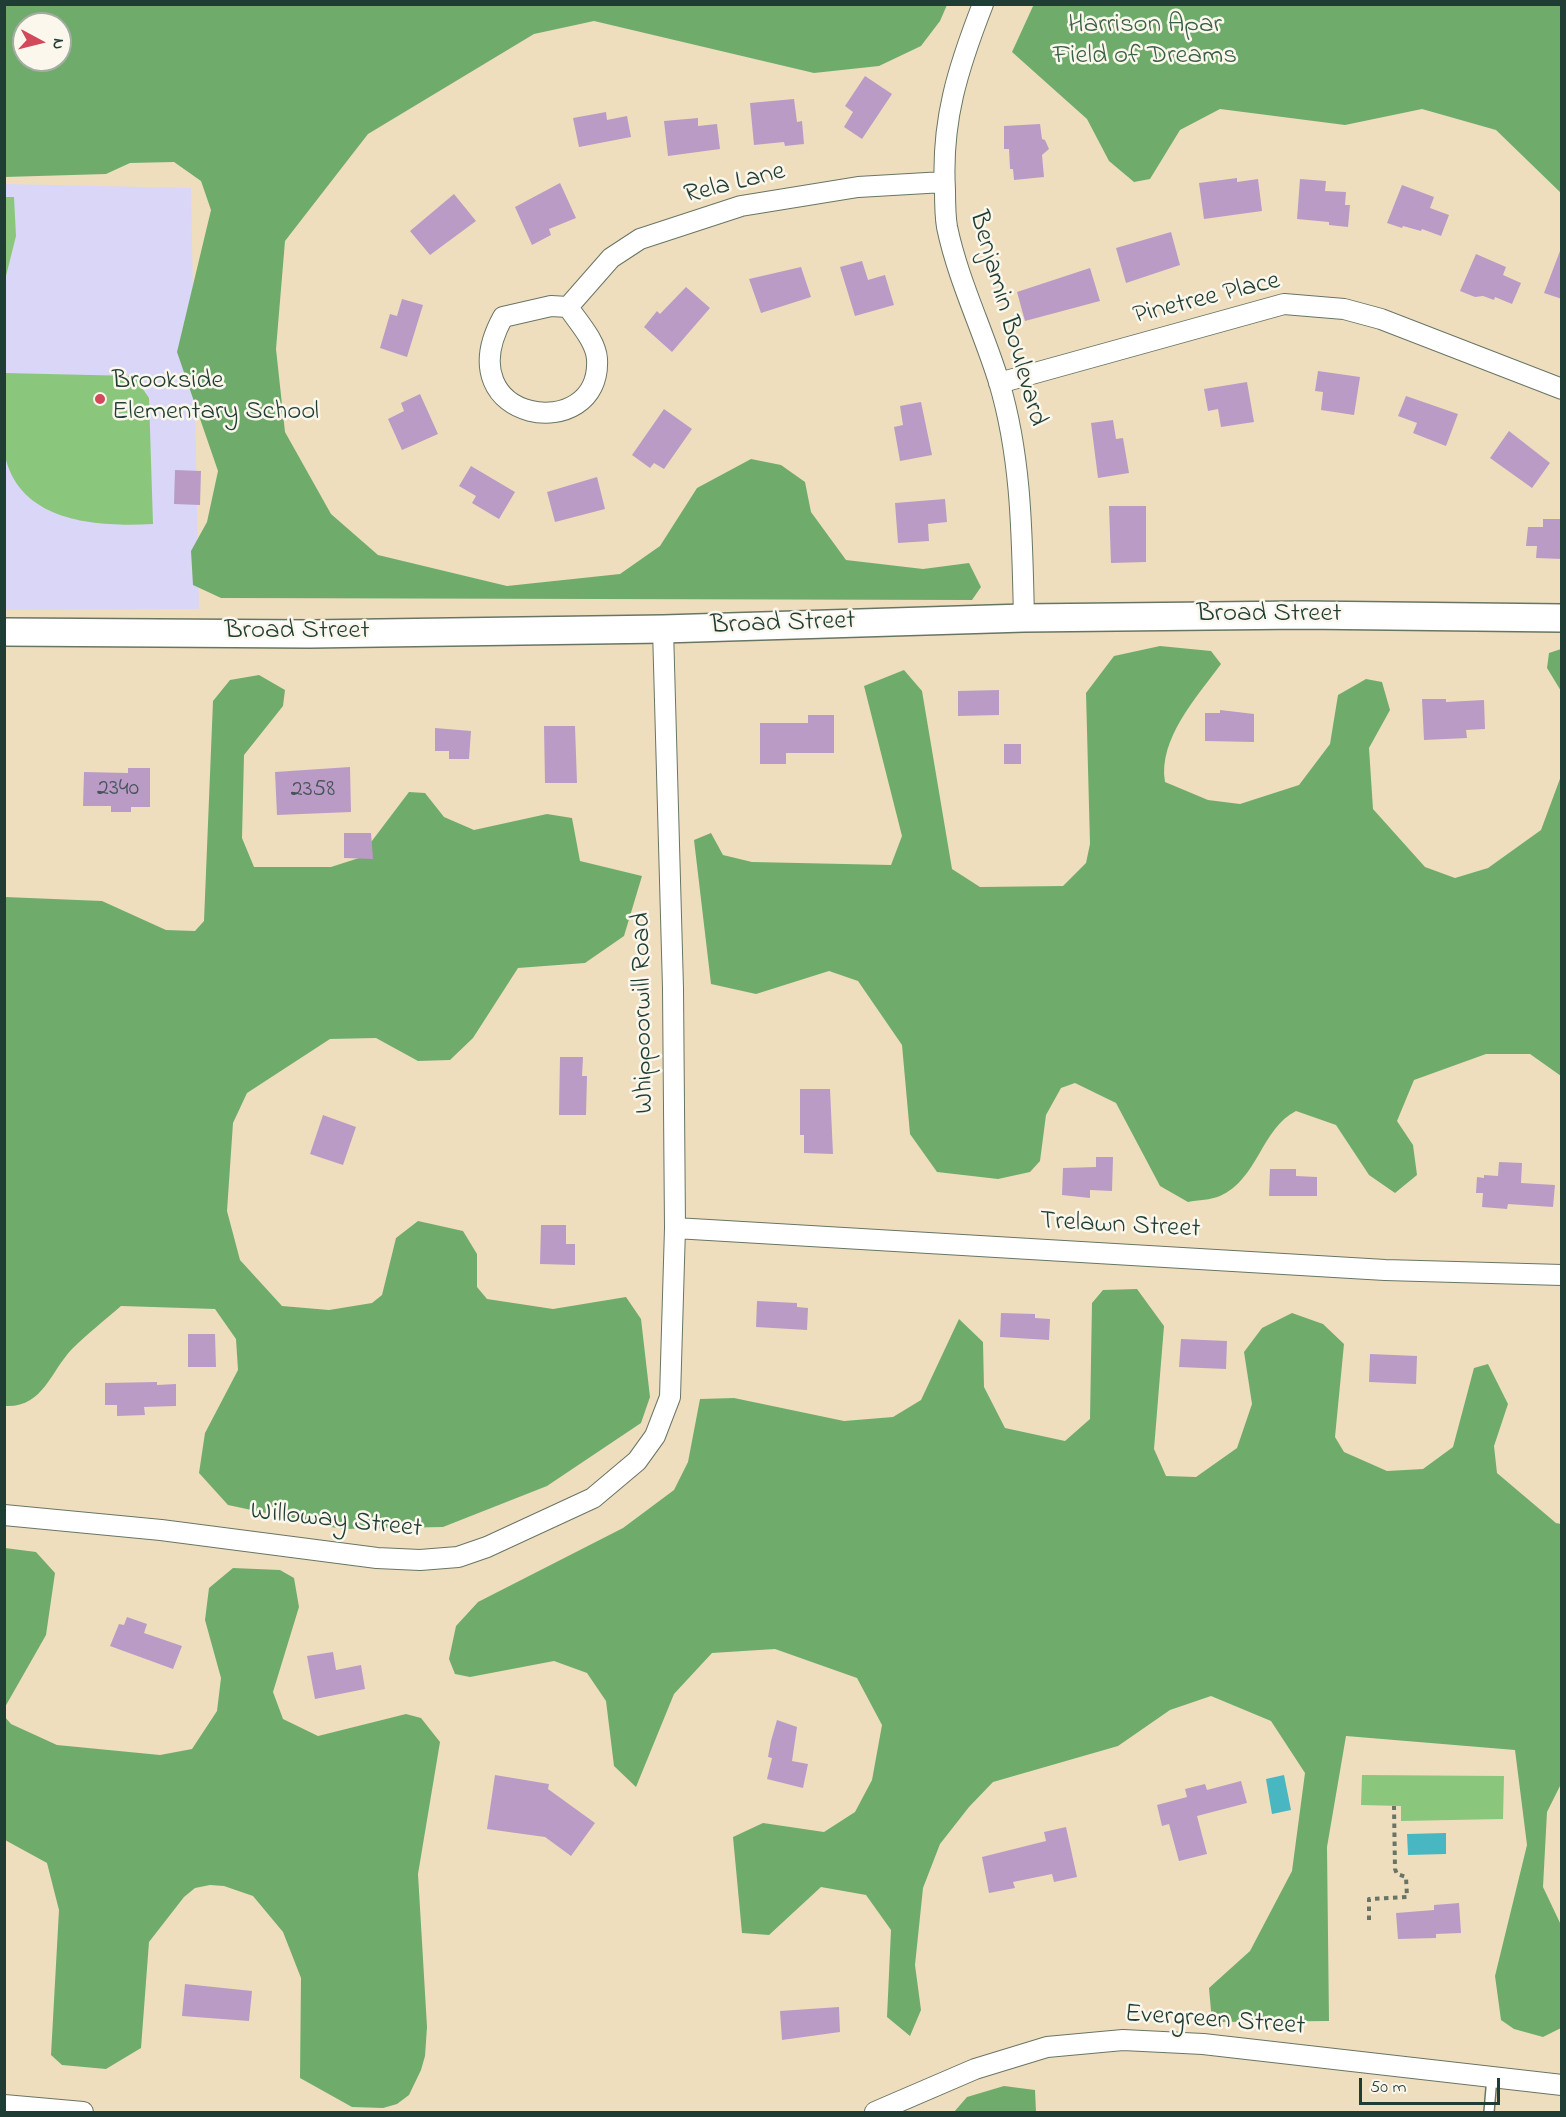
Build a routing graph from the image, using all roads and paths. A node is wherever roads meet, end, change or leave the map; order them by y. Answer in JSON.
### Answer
{"nodes":[{"id":1,"x":983,"y":4,"type":"edge"},
{"id":2,"x":944,"y":182,"type":"junction"},
{"id":3,"x":568,"y":307,"type":"junction"},
{"id":4,"x":999,"y":383,"type":"junction"},
{"id":5,"x":1562,"y":389,"type":"edge"},
{"id":6,"x":1024,"y":618,"type":"junction"},
{"id":7,"x":1562,"y":618,"type":"edge"},
{"id":8,"x":663,"y":629,"type":"junction"},
{"id":9,"x":4,"y":632,"type":"edge"},
{"id":10,"x":675,"y":1228,"type":"junction"},
{"id":11,"x":1562,"y":1275,"type":"edge"},
{"id":12,"x":670,"y":1397,"type":"joint"},
{"id":13,"x":4,"y":1515,"type":"edge"},
{"id":14,"x":1394,"y":1806,"type":"dead end"},
{"id":15,"x":1369,"y":1920,"type":"dead end"},
{"id":16,"x":1492,"y":2077,"type":"junction"},
{"id":17,"x":1562,"y":2085,"type":"edge"},
{"id":18,"x":4,"y":2105,"type":"edge"},
{"id":19,"x":83,"y":2112,"type":"edge"},
{"id":20,"x":875,"y":2112,"type":"edge"},
{"id":21,"x":1489,"y":2112,"type":"edge"}],
"edges":[{"from":1,"to":2,"type":"street","name":"Benjamin Boulevard"},
{"from":2,"to":3,"type":"street","name":"Rela Lane"},
{"from":2,"to":4,"type":"street","name":"Benjamin Boulevard"},
{"from":3,"to":3,"type":"street"},
{"from":4,"to":5,"type":"street","name":"Pinetree Place"},
{"from":4,"to":6,"type":"street","name":"Benjamin Boulevard"},
{"from":6,"to":7,"type":"street","name":"Broad Street"},
{"from":6,"to":8,"type":"street","name":"Broad Street"},
{"from":8,"to":9,"type":"street","name":"Broad Street"},
{"from":8,"to":10,"type":"street","name":"Whippoorwill Road"},
{"from":10,"to":11,"type":"street","name":"Trelawn Street"},
{"from":10,"to":12,"type":"street","name":"Whippoorwill Road"},
{"from":12,"to":13,"type":"street","name":"Willoway Street"},
{"from":14,"to":15,"type":"path"},
{"from":16,"to":17,"type":"street","name":"Evergreen Street"},
{"from":16,"to":20,"type":"street","name":"Evergreen Street"},
{"from":16,"to":21,"type":"lane"},
{"from":18,"to":19,"type":"street"}]}
